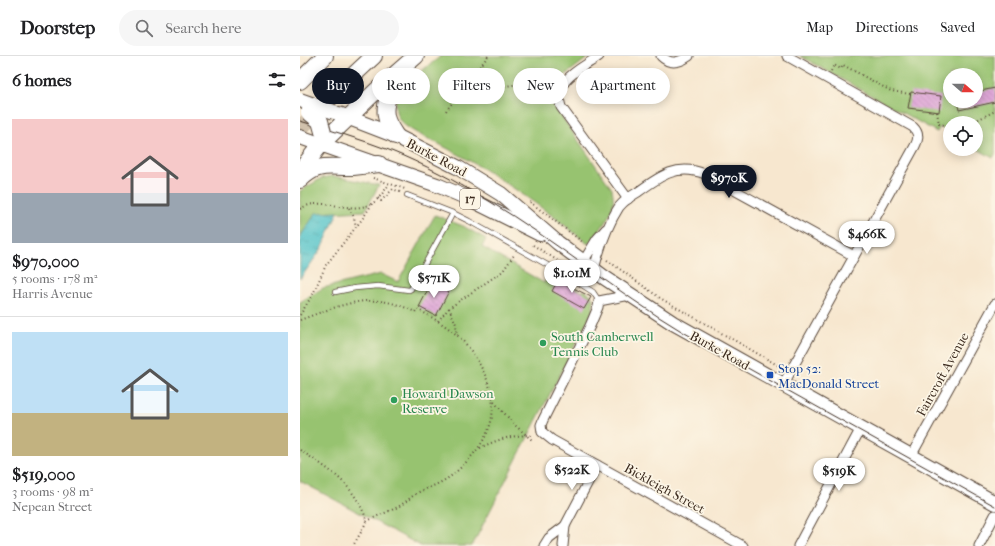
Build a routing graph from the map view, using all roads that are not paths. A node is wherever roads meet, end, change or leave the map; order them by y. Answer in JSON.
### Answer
{"nodes":[{"id":1,"x":325,"y":56,"type":"edge"},
{"id":2,"x":374,"y":56,"type":"edge"},
{"id":3,"x":599,"y":56,"type":"edge"},
{"id":4,"x":661,"y":56,"type":"edge"},
{"id":5,"x":689,"y":56,"type":"edge"},
{"id":6,"x":787,"y":56,"type":"edge"},
{"id":7,"x":413,"y":58,"type":"edge"},
{"id":8,"x":361,"y":68,"type":"edge"},
{"id":9,"x":300,"y":81,"type":"edge"},
{"id":10,"x":300,"y":100,"type":"edge"},
{"id":11,"x":300,"y":104,"type":"edge"},
{"id":12,"x":345,"y":116,"type":"junction"},
{"id":13,"x":396,"y":136,"type":"junction"},
{"id":14,"x":300,"y":137,"type":"edge"},
{"id":15,"x":319,"y":139,"type":"junction"},
{"id":16,"x":379,"y":164,"type":"junction"},
{"id":17,"x":300,"y":171,"type":"edge"},
{"id":18,"x":300,"y":180,"type":"edge"},
{"id":19,"x":407,"y":195,"type":"road end"},
{"id":20,"x":628,"y":199,"type":"junction"},
{"id":21,"x":453,"y":213,"type":"junction"},
{"id":22,"x":558,"y":243,"type":"junction"},
{"id":23,"x":854,"y":256,"type":"junction"},
{"id":24,"x":588,"y":266,"type":"junction"},
{"id":25,"x":335,"y":292,"type":"dead end"},
{"id":26,"x":630,"y":295,"type":"junction"},
{"id":27,"x":599,"y":301,"type":"junction"},
{"id":28,"x":995,"y":304,"type":"edge"},
{"id":29,"x":783,"y":385,"type":"junction"},
{"id":30,"x":861,"y":428,"type":"junction"},
{"id":31,"x":911,"y":456,"type":"junction"},
{"id":32,"x":597,"y":465,"type":"junction"},
{"id":33,"x":995,"y":503,"type":"edge"},
{"id":34,"x":995,"y":515,"type":"edge"},
{"id":35,"x":564,"y":526,"type":"junction"},
{"id":36,"x":544,"y":546,"type":"edge"},
{"id":37,"x":563,"y":546,"type":"edge"},
{"id":38,"x":743,"y":546,"type":"edge"},
{"id":39,"x":798,"y":546,"type":"edge"},
{"id":40,"x":979,"y":546,"type":"edge"}],
"edges":[{"from":1,"to":9,"type":"highway"},
{"from":2,"to":8,"type":"highway"},
{"from":3,"to":20,"type":"street"},
{"from":4,"to":5,"type":"street"},
{"from":6,"to":23,"type":"street"},
{"from":7,"to":12,"type":"highway"},
{"from":7,"to":13,"type":"highway"},
{"from":10,"to":12,"type":"main road","name":"Burke Road","number":"17","bridge":true},
{"from":11,"to":15,"type":"highway","bridge":true},
{"from":12,"to":13,"type":"main road","name":"Burke Road","number":"17"},
{"from":12,"to":15,"type":"highway"},
{"from":13,"to":22,"type":"main road","name":"Burke Road","number":"17"},
{"from":14,"to":15,"type":"main road","name":"Burke Road","number":"17"},
{"from":15,"to":16,"type":"main road","name":"Burke Road","number":"17"},
{"from":15,"to":17,"type":"highway"},
{"from":16,"to":18,"type":"highway"},
{"from":16,"to":22,"type":"main road","name":"Burke Road","number":"17"},
{"from":19,"to":21,"type":"lane"},
{"from":20,"to":23,"type":"street"},
{"from":20,"to":24,"type":"street"},
{"from":21,"to":25,"type":"lane"},
{"from":21,"to":27,"type":"lane"},
{"from":22,"to":24,"type":"main road","name":"Burke Road","number":"17"},
{"from":23,"to":29,"type":"street"},
{"from":24,"to":26,"type":"main road","name":"Burke Road","number":"17"},
{"from":26,"to":27,"type":"street"},
{"from":26,"to":29,"type":"main road","name":"Burke Road","number":"17"},
{"from":27,"to":32,"type":"street","name":"Bickleigh Street"},
{"from":28,"to":31,"type":"street","name":"Faircroft Avenue"},
{"from":29,"to":30,"type":"main road","name":"Burke Road","number":"17"},
{"from":30,"to":31,"type":"main road","name":"Burke Road","number":"17"},
{"from":30,"to":39,"type":"street"},
{"from":31,"to":33,"type":"main road","name":"Burke Road","number":"17"},
{"from":32,"to":35,"type":"street"},
{"from":32,"to":38,"type":"street","name":"Bickleigh Street"},
{"from":34,"to":40,"type":"street"},
{"from":35,"to":36,"type":"street"},
{"from":35,"to":37,"type":"street"}]}
